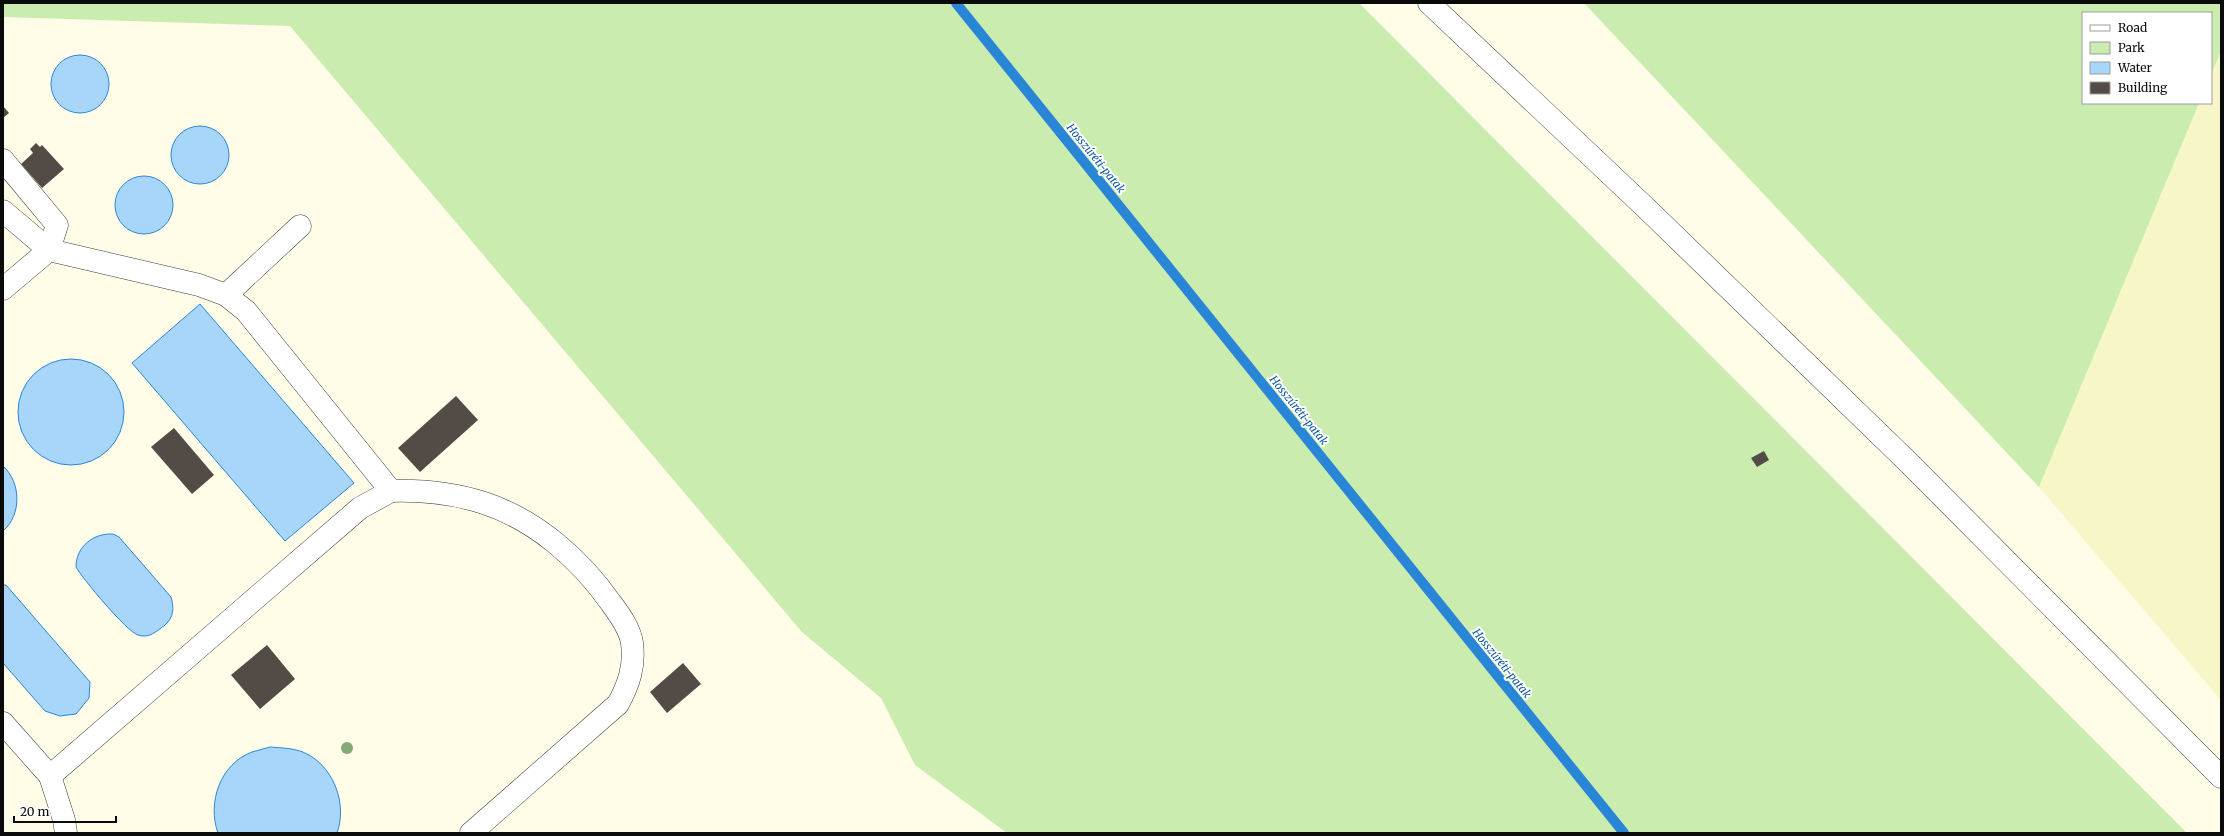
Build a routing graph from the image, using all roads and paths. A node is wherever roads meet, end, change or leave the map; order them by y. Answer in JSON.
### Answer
{"nodes":[{"id":1,"x":1429,"y":3,"type":"edge"},
{"id":2,"x":3,"y":160,"type":"edge"},
{"id":3,"x":3,"y":211,"type":"edge"},
{"id":4,"x":300,"y":226,"type":"dead end"},
{"id":5,"x":49,"y":250,"type":"junction"},
{"id":6,"x":3,"y":289,"type":"edge"},
{"id":7,"x":226,"y":295,"type":"junction"},
{"id":8,"x":392,"y":491,"type":"junction"},
{"id":9,"x":3,"y":723,"type":"edge"},
{"id":10,"x":50,"y":776,"type":"junction"},
{"id":11,"x":2221,"y":777,"type":"edge"},
{"id":12,"x":66,"y":833,"type":"edge"},
{"id":13,"x":471,"y":833,"type":"edge"}],
"edges":[{"from":1,"to":11,"type":"street"},
{"from":2,"to":5,"type":"street"},
{"from":3,"to":5,"type":"street"},
{"from":4,"to":7,"type":"street"},
{"from":5,"to":6,"type":"street"},
{"from":5,"to":7,"type":"street"},
{"from":7,"to":8,"type":"street"},
{"from":8,"to":10,"type":"street"},
{"from":8,"to":13,"type":"street"},
{"from":9,"to":10,"type":"street"},
{"from":10,"to":12,"type":"street"}]}
